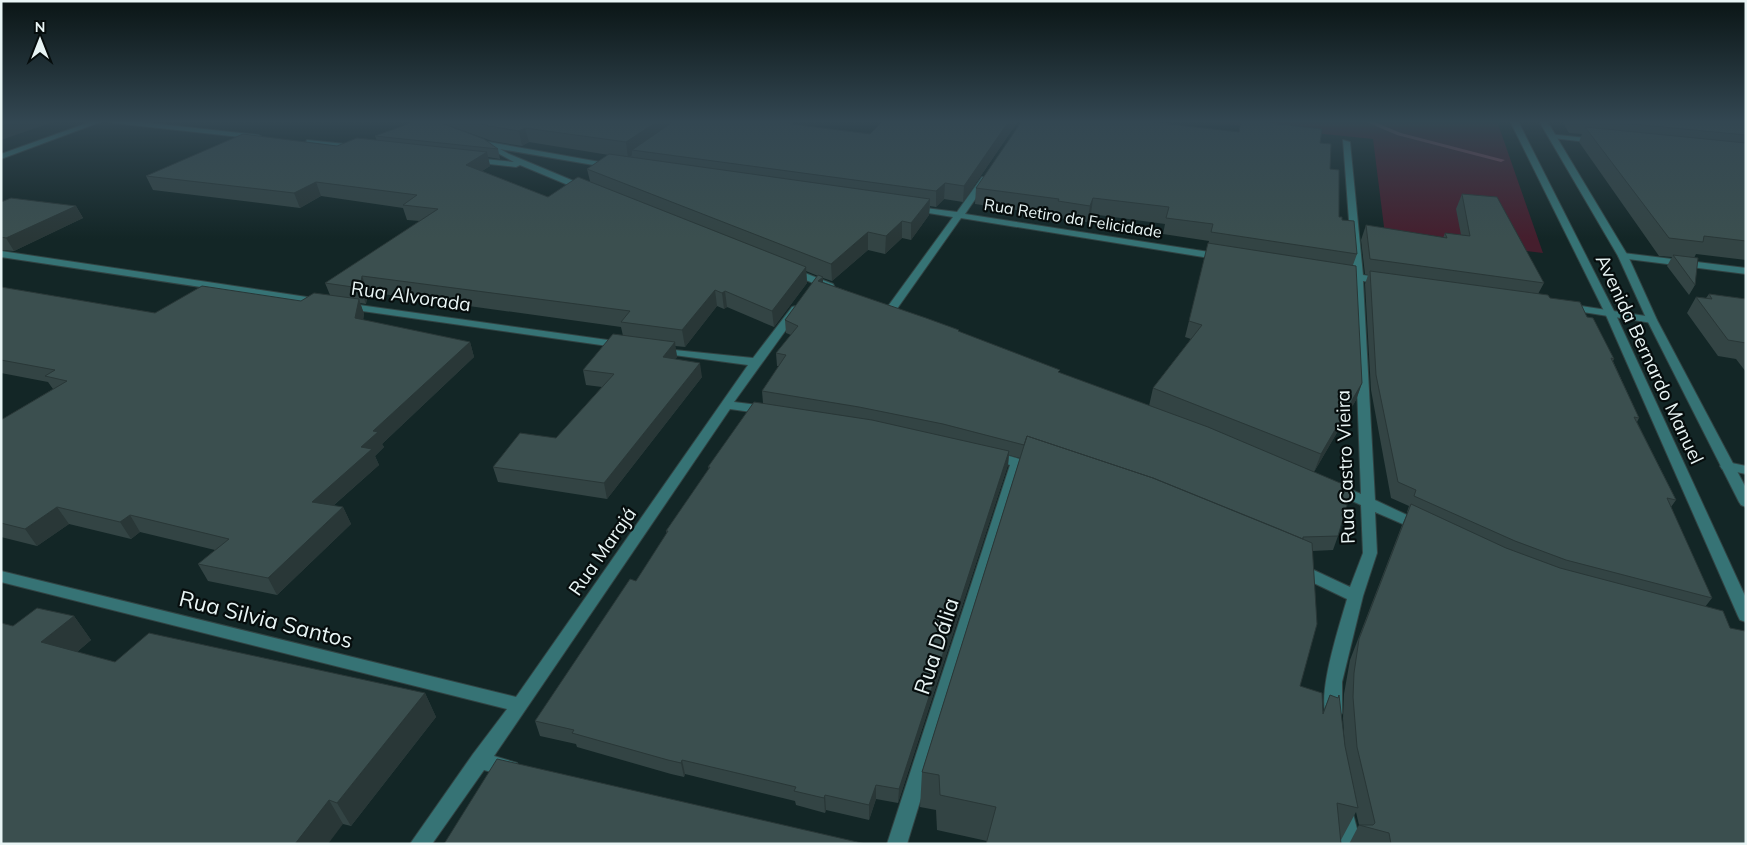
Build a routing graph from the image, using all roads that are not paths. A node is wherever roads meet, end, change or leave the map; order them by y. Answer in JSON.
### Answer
{"nodes":[{"id":1,"x":474,"y":160,"type":"edge"},
{"id":2,"x":516,"y":160,"type":"edge"},
{"id":3,"x":580,"y":160,"type":"edge"},
{"id":4,"x":1348,"y":160,"type":"edge"},
{"id":5,"x":1534,"y":160,"type":"edge"},
{"id":6,"x":1566,"y":160,"type":"edge"},
{"id":7,"x":531,"y":167,"type":"junction"},
{"id":8,"x":622,"y":168,"type":"edge"},
{"id":9,"x":992,"y":168,"type":"edge"},
{"id":10,"x":592,"y":192,"type":"edge"},
{"id":11,"x":905,"y":207,"type":"edge"},
{"id":12,"x":960,"y":215,"type":"junction"},
{"id":13,"x":1,"y":254,"type":"edge"},
{"id":14,"x":1623,"y":256,"type":"junction"},
{"id":15,"x":1232,"y":258,"type":"edge"},
{"id":16,"x":780,"y":266,"type":"edge"},
{"id":17,"x":1746,"y":271,"type":"edge"},
{"id":18,"x":1329,"y":273,"type":"edge"},
{"id":19,"x":1358,"y":278,"type":"junction"},
{"id":20,"x":816,"y":281,"type":"junction"},
{"id":21,"x":1397,"y":283,"type":"edge"},
{"id":22,"x":844,"y":292,"type":"edge"},
{"id":23,"x":1561,"y":306,"type":"edge"},
{"id":24,"x":890,"y":311,"type":"edge"},
{"id":25,"x":1610,"y":313,"type":"junction"},
{"id":26,"x":1652,"y":320,"type":"junction"},
{"id":27,"x":756,"y":362,"type":"junction"},
{"id":28,"x":727,"y":405,"type":"junction"},
{"id":29,"x":784,"y":412,"type":"edge"},
{"id":30,"x":982,"y":453,"type":"edge"},
{"id":31,"x":1017,"y":462,"type":"junction"},
{"id":32,"x":1727,"y":466,"type":"junction"},
{"id":33,"x":1746,"y":470,"type":"edge"},
{"id":34,"x":1052,"y":473,"type":"edge"},
{"id":35,"x":1325,"y":484,"type":"edge"},
{"id":36,"x":1369,"y":502,"type":"junction"},
{"id":37,"x":1746,"y":502,"type":"edge"},
{"id":38,"x":1430,"y":531,"type":"edge"},
{"id":39,"x":1285,"y":563,"type":"edge"},
{"id":40,"x":1,"y":576,"type":"edge"},
{"id":41,"x":1355,"y":596,"type":"junction"},
{"id":42,"x":1746,"y":616,"type":"edge"},
{"id":43,"x":520,"y":705,"type":"junction"},
{"id":44,"x":1333,"y":732,"type":"edge"},
{"id":45,"x":479,"y":760,"type":"junction"},
{"id":46,"x":526,"y":773,"type":"edge"},
{"id":47,"x":1341,"y":798,"type":"edge"},
{"id":48,"x":420,"y":844,"type":"edge"},
{"id":49,"x":897,"y":844,"type":"edge"},
{"id":50,"x":1351,"y":844,"type":"edge"}],
"edges":[{"from":1,"to":7,"type":"street"},
{"from":2,"to":7,"type":"street"},
{"from":3,"to":8,"type":"street"},
{"from":4,"to":19,"type":"street","name":"Rua Castro Vieira"},
{"from":5,"to":25,"type":"street","name":"Avenida Bernardo Manuel"},
{"from":6,"to":14,"type":"street","name":"Avenida Bernardo Manuel"},
{"from":7,"to":10,"type":"street"},
{"from":9,"to":12,"type":"street"},
{"from":11,"to":12,"type":"street","name":"Rua Retiro da Felicidade"},
{"from":12,"to":15,"type":"street","name":"Rua Retiro da Felicidade"},
{"from":12,"to":24,"type":"street"},
{"from":13,"to":27,"type":"street","name":"Rua Alvorada"},
{"from":14,"to":17,"type":"street"},
{"from":14,"to":26,"type":"street","name":"Avenida Bernardo Manuel"},
{"from":16,"to":20,"type":"street"},
{"from":18,"to":19,"type":"street"},
{"from":19,"to":21,"type":"street"},
{"from":19,"to":36,"type":"street","name":"Rua Castro Vieira"},
{"from":20,"to":22,"type":"street"},
{"from":20,"to":27,"type":"street","name":"Rua Marajá"},
{"from":23,"to":25,"type":"street"},
{"from":25,"to":26,"type":"street"},
{"from":25,"to":42,"type":"street","name":"Avenida Bernardo Manuel"},
{"from":26,"to":32,"type":"street","name":"Avenida Bernardo Manuel"},
{"from":27,"to":28,"type":"street","name":"Rua Marajá"},
{"from":28,"to":29,"type":"street"},
{"from":28,"to":43,"type":"street","name":"Rua Marajá"},
{"from":30,"to":31,"type":"street"},
{"from":31,"to":34,"type":"street"},
{"from":31,"to":49,"type":"street","name":"Rua Dália"},
{"from":32,"to":33,"type":"street"},
{"from":32,"to":37,"type":"street","name":"Avenida Bernardo Manuel"},
{"from":35,"to":36,"type":"street"},
{"from":36,"to":38,"type":"street"},
{"from":36,"to":41,"type":"street","name":"Rua Castro Vieira"},
{"from":39,"to":41,"type":"street"},
{"from":40,"to":43,"type":"street","name":"Rua Silvia Santos"},
{"from":41,"to":44,"type":"street","name":"Rua Castro Vieira"},
{"from":43,"to":45,"type":"street","name":"Rua Marajá"},
{"from":45,"to":46,"type":"street"},
{"from":45,"to":48,"type":"street","name":"Rua Marajá"},
{"from":47,"to":50,"type":"street"}]}
